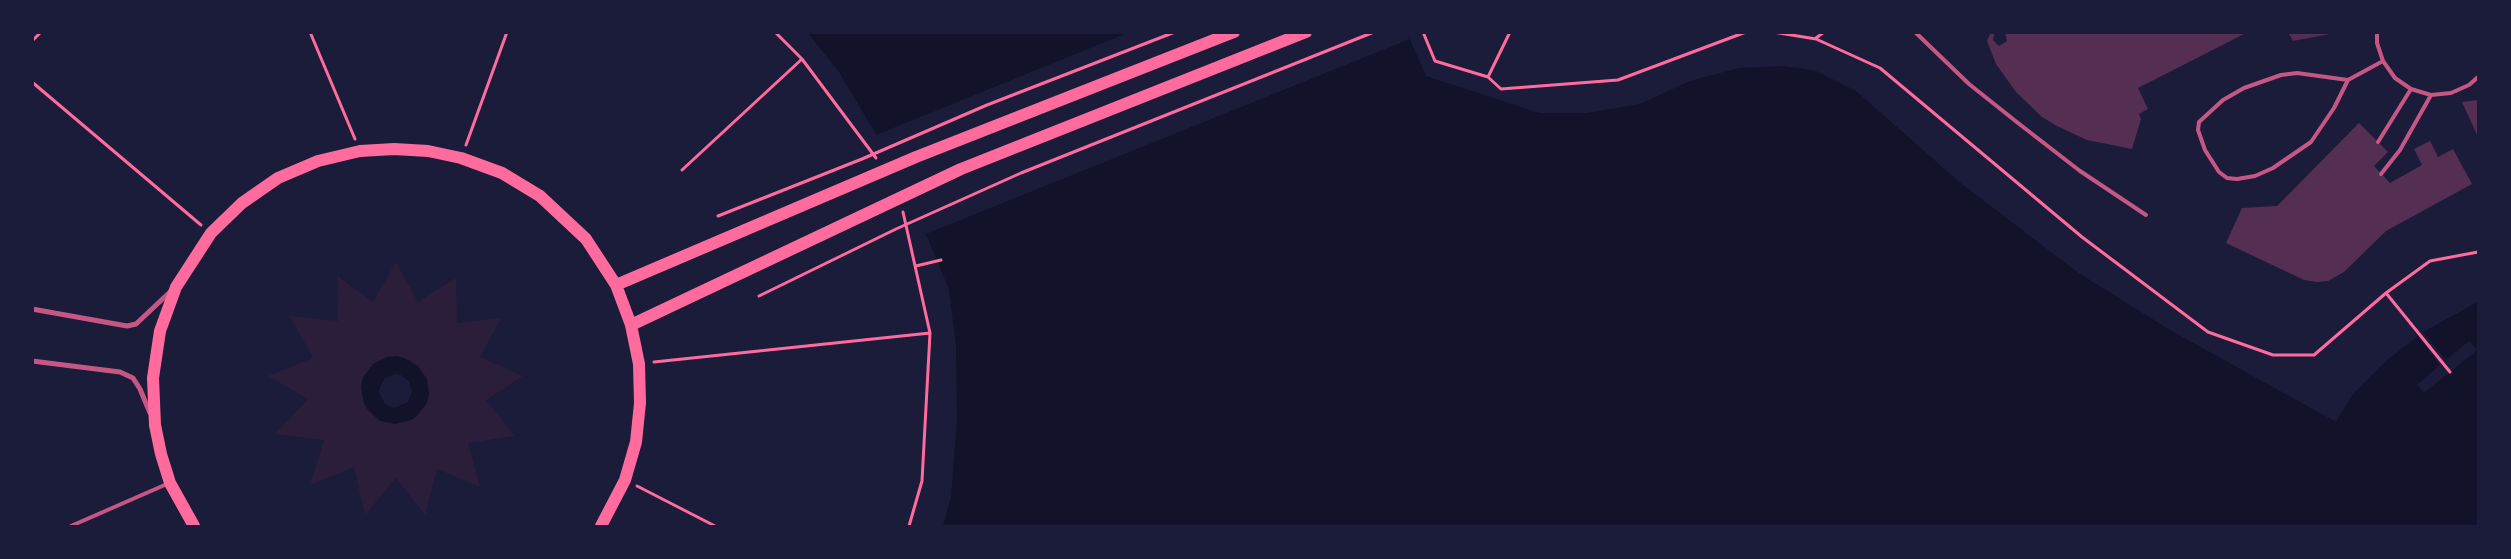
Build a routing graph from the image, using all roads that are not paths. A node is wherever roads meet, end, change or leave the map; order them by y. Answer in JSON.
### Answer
{"nodes":[{"id":1,"x":1234,"y":32,"type":"edge"},
{"id":2,"x":1306,"y":32,"type":"edge"},
{"id":3,"x":1915,"y":32,"type":"edge"},
{"id":4,"x":2377,"y":32,"type":"edge"},
{"id":5,"x":2382,"y":62,"type":"junction"},
{"id":6,"x":2478,"y":77,"type":"edge"},
{"id":7,"x":2348,"y":80,"type":"junction"},
{"id":8,"x":2411,"y":89,"type":"junction"},
{"id":9,"x":2431,"y":95,"type":"junction"},
{"id":10,"x":2378,"y":142,"type":"dead end"},
{"id":11,"x":2381,"y":174,"type":"dead end"},
{"id":12,"x":2146,"y":215,"type":"dead end"},
{"id":13,"x":616,"y":285,"type":"junction"},
{"id":14,"x":176,"y":287,"type":"junction"},
{"id":15,"x":32,"y":309,"type":"edge"},
{"id":16,"x":630,"y":325,"type":"junction"},
{"id":17,"x":32,"y":361,"type":"edge"},
{"id":18,"x":155,"y":425,"type":"junction"},
{"id":19,"x":170,"y":483,"type":"junction"},
{"id":20,"x":71,"y":526,"type":"edge"},
{"id":21,"x":194,"y":526,"type":"edge"},
{"id":22,"x":601,"y":526,"type":"edge"}],
"edges":[{"from":1,"to":13,"type":"main road"},
{"from":2,"to":16,"type":"main road"},
{"from":3,"to":12,"type":"lane"},
{"from":4,"to":5,"type":"lane"},
{"from":5,"to":7,"type":"lane"},
{"from":5,"to":8,"type":"lane"},
{"from":6,"to":9,"type":"lane"},
{"from":7,"to":7,"type":"lane"},
{"from":8,"to":9,"type":"lane"},
{"from":8,"to":10,"type":"lane"},
{"from":9,"to":11,"type":"lane"},
{"from":13,"to":14,"type":"main road"},
{"from":13,"to":16,"type":"main road"},
{"from":14,"to":15,"type":"street"},
{"from":14,"to":18,"type":"main road"},
{"from":16,"to":22,"type":"main road"},
{"from":17,"to":18,"type":"street"},
{"from":18,"to":19,"type":"main road"},
{"from":19,"to":20,"type":"lane"},
{"from":19,"to":21,"type":"main road"}]}
